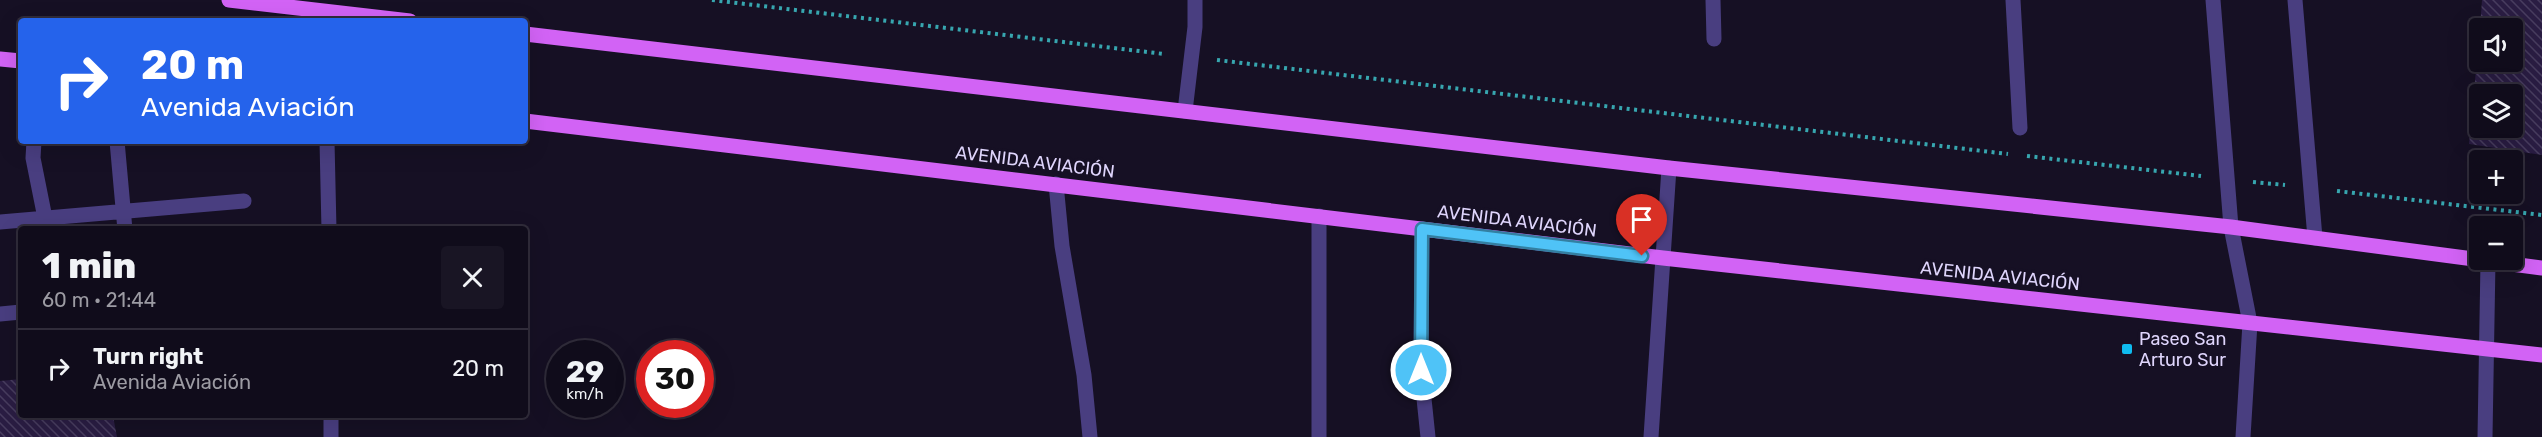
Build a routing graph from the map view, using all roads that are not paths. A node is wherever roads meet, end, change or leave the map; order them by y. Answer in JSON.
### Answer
{"nodes":[{"id":1,"x":230,"y":0,"type":"edge"},
{"id":2,"x":1195,"y":0,"type":"edge"},
{"id":3,"x":1713,"y":0,"type":"edge"},
{"id":4,"x":2013,"y":0,"type":"edge"},
{"id":5,"x":2217,"y":0,"type":"edge"},
{"id":6,"x":2295,"y":0,"type":"edge"},
{"id":7,"x":384,"y":18,"type":"edge"},
{"id":8,"x":528,"y":34,"type":"edge"},
{"id":9,"x":1714,"y":39,"type":"dead end"},
{"id":10,"x":0,"y":59,"type":"edge"},
{"id":11,"x":18,"y":61,"type":"edge"},
{"id":12,"x":1185,"y":111,"type":"junction"},
{"id":13,"x":528,"y":120,"type":"edge"},
{"id":14,"x":2020,"y":128,"type":"dead end"},
{"id":15,"x":34,"y":144,"type":"edge"},
{"id":16,"x":117,"y":144,"type":"edge"},
{"id":17,"x":327,"y":144,"type":"edge"},
{"id":18,"x":1669,"y":168,"type":"junction"},
{"id":19,"x":1056,"y":184,"type":"junction"},
{"id":20,"x":243,"y":201,"type":"dead end"},
{"id":21,"x":124,"y":211,"type":"junction"},
{"id":22,"x":1319,"y":216,"type":"junction"},
{"id":23,"x":45,"y":218,"type":"junction"},
{"id":24,"x":0,"y":222,"type":"edge"},
{"id":25,"x":125,"y":226,"type":"edge"},
{"id":26,"x":329,"y":226,"type":"edge"},
{"id":27,"x":2231,"y":227,"type":"junction"},
{"id":28,"x":1422,"y":229,"type":"junction"},
{"id":29,"x":2315,"y":238,"type":"junction"},
{"id":30,"x":1663,"y":258,"type":"junction"},
{"id":31,"x":2469,"y":258,"type":"edge"},
{"id":32,"x":2523,"y":266,"type":"edge"},
{"id":33,"x":2542,"y":268,"type":"edge"},
{"id":34,"x":2488,"y":270,"type":"edge"},
{"id":35,"x":18,"y":312,"type":"edge"},
{"id":36,"x":0,"y":314,"type":"edge"},
{"id":37,"x":2250,"y":323,"type":"junction"},
{"id":38,"x":2488,"y":349,"type":"junction"},
{"id":39,"x":2542,"y":355,"type":"edge"},
{"id":40,"x":331,"y":418,"type":"edge"},
{"id":41,"x":331,"y":437,"type":"edge"},
{"id":42,"x":1090,"y":437,"type":"edge"},
{"id":43,"x":1319,"y":437,"type":"edge"},
{"id":44,"x":1428,"y":437,"type":"edge"},
{"id":45,"x":1651,"y":437,"type":"edge"},
{"id":46,"x":2243,"y":437,"type":"edge"},
{"id":47,"x":2485,"y":437,"type":"edge"}],
"edges":[{"from":1,"to":7,"type":"main road"},
{"from":2,"to":12,"type":"street"},
{"from":3,"to":9,"type":"street"},
{"from":4,"to":14,"type":"street"},
{"from":5,"to":27,"type":"street"},
{"from":6,"to":29,"type":"street"},
{"from":8,"to":12,"type":"main road"},
{"from":10,"to":11,"type":"main road"},
{"from":12,"to":18,"type":"main road"},
{"from":13,"to":19,"type":"main road","name":"AVENIDA AVIACIÓN"},
{"from":15,"to":23,"type":"street"},
{"from":16,"to":21,"type":"street"},
{"from":17,"to":26,"type":"street"},
{"from":18,"to":27,"type":"main road"},
{"from":18,"to":30,"type":"street"},
{"from":19,"to":22,"type":"main road","name":"AVENIDA AVIACIÓN"},
{"from":19,"to":42,"type":"street"},
{"from":20,"to":21,"type":"street"},
{"from":21,"to":23,"type":"street"},
{"from":21,"to":25,"type":"street"},
{"from":22,"to":28,"type":"main road","name":"AVENIDA AVIACIÓN"},
{"from":22,"to":43,"type":"street"},
{"from":23,"to":24,"type":"street"},
{"from":27,"to":29,"type":"main road"},
{"from":27,"to":37,"type":"street"},
{"from":28,"to":30,"type":"main road","name":"AVENIDA AVIACIÓN"},
{"from":28,"to":44,"type":"street"},
{"from":29,"to":31,"type":"main road"},
{"from":30,"to":37,"type":"main road","name":"AVENIDA AVIACIÓN"},
{"from":30,"to":45,"type":"street"},
{"from":32,"to":33,"type":"main road"},
{"from":34,"to":38,"type":"street"},
{"from":35,"to":36,"type":"street"},
{"from":37,"to":38,"type":"main road","name":"AVENIDA AVIACIÓN"},
{"from":37,"to":46,"type":"street"},
{"from":38,"to":39,"type":"main road","name":"AVENIDA AVIACIÓN"},
{"from":38,"to":47,"type":"street"},
{"from":40,"to":41,"type":"street"}]}
